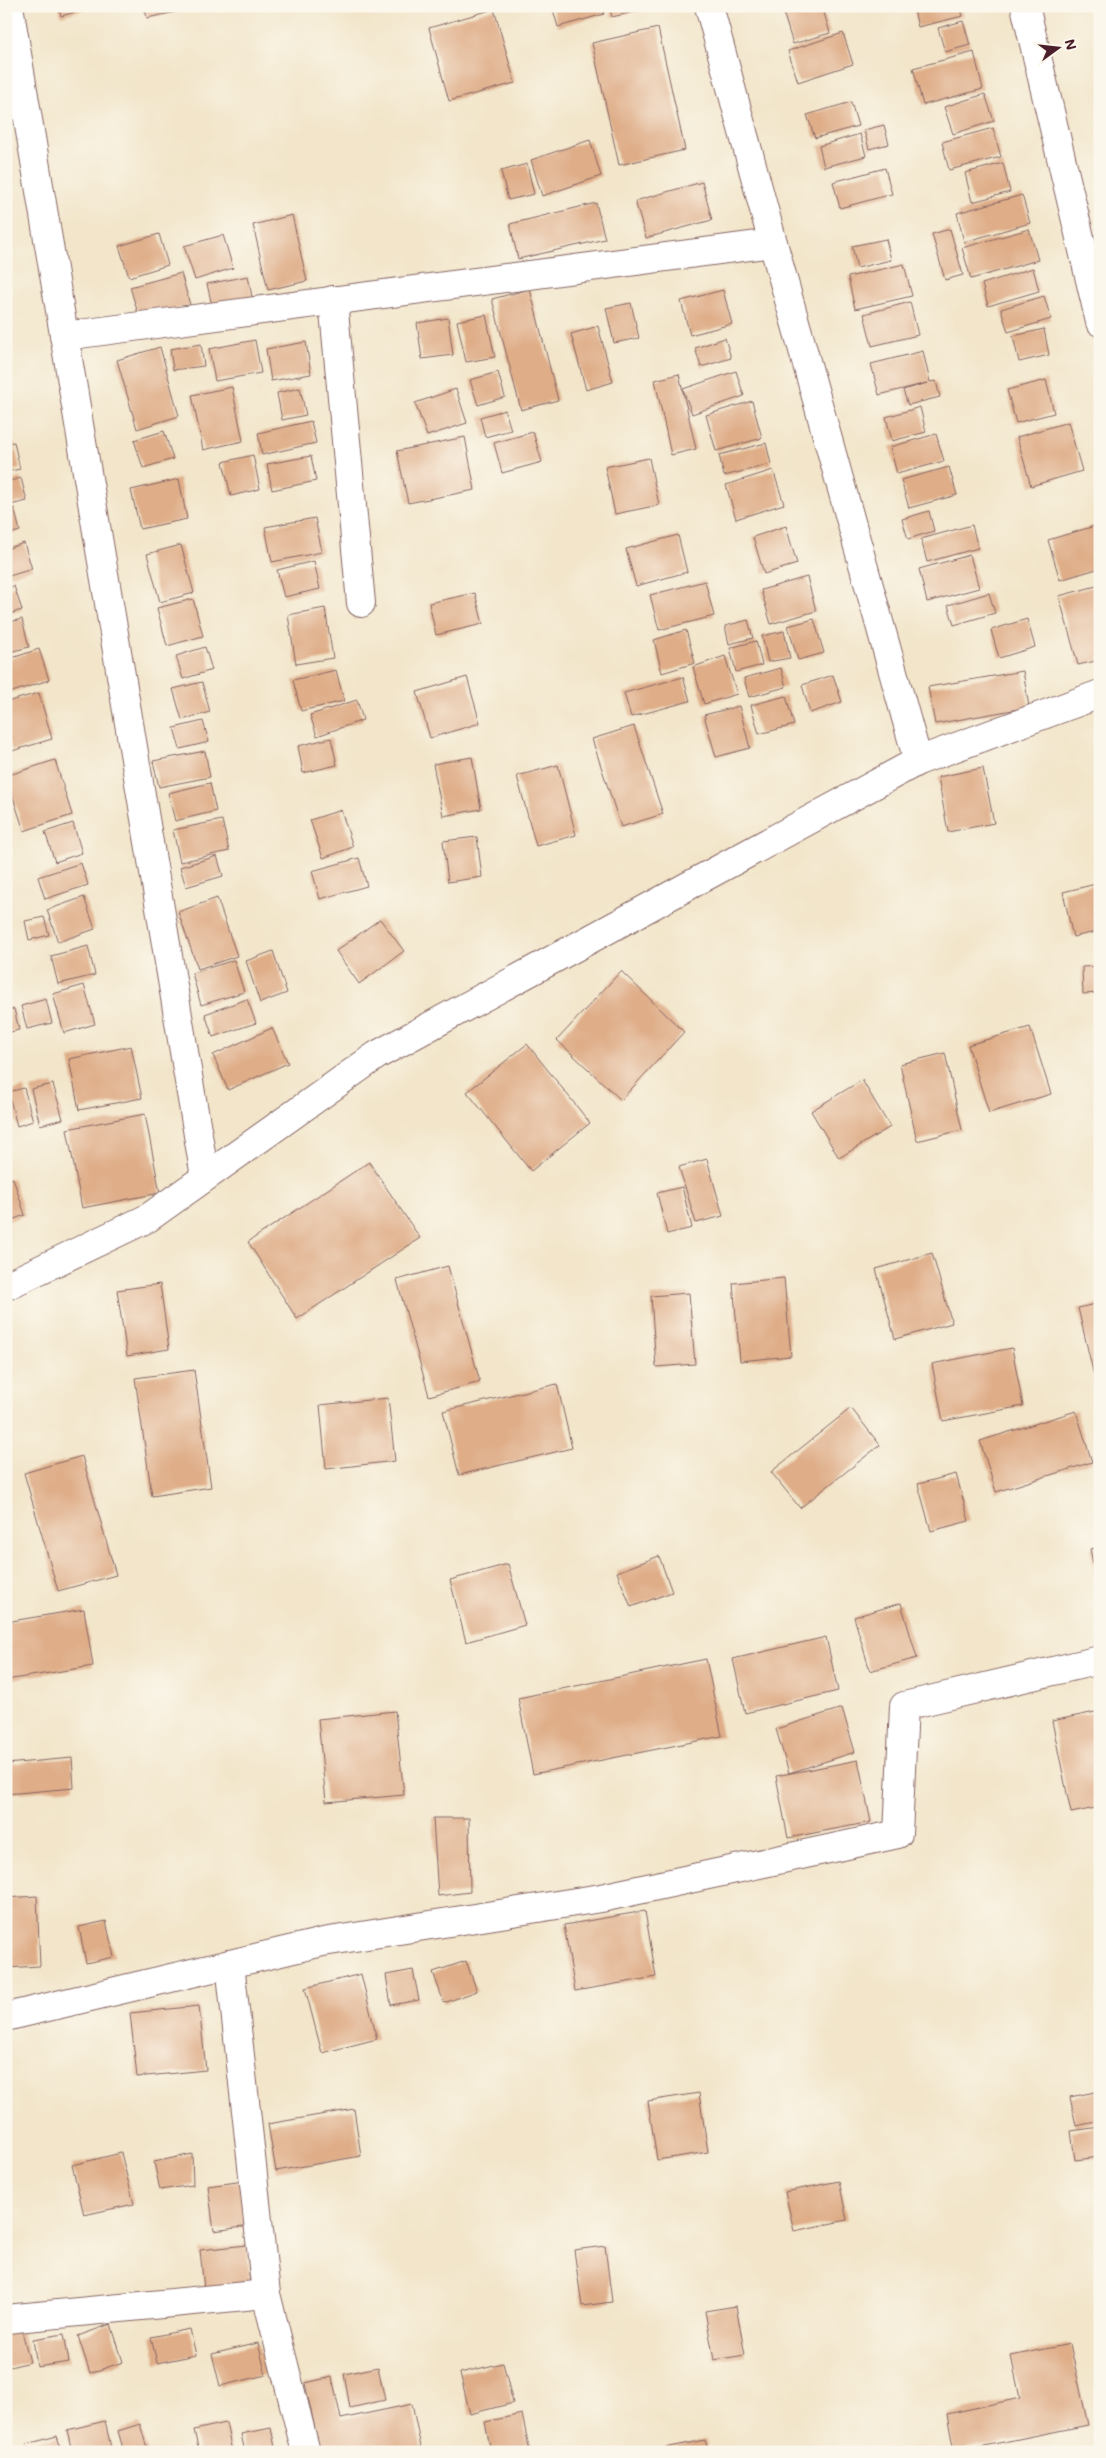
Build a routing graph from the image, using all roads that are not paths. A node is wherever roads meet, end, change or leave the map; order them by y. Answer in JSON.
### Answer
{"nodes":[{"id":1,"x":9,"y":6,"type":"edge"},
{"id":2,"x":709,"y":6,"type":"edge"},
{"id":3,"x":1025,"y":6,"type":"edge"},
{"id":4,"x":773,"y":243,"type":"junction"},
{"id":5,"x":333,"y":300,"type":"junction"},
{"id":6,"x":1100,"y":322,"type":"edge"},
{"id":7,"x":64,"y":336,"type":"junction"},
{"id":8,"x":361,"y":603,"type":"dead end"},
{"id":9,"x":1100,"y":694,"type":"edge"},
{"id":10,"x":918,"y":761,"type":"junction"},
{"id":11,"x":205,"y":1177,"type":"junction"},
{"id":12,"x":6,"y":1286,"type":"edge"},
{"id":13,"x":1100,"y":1660,"type":"edge"},
{"id":14,"x":230,"y":1964,"type":"junction"},
{"id":15,"x":6,"y":2017,"type":"edge"},
{"id":16,"x":266,"y":2294,"type":"junction"},
{"id":17,"x":6,"y":2319,"type":"edge"},
{"id":18,"x":306,"y":2452,"type":"edge"}],
"edges":[{"from":1,"to":7,"type":"street"},
{"from":2,"to":4,"type":"street"},
{"from":3,"to":6,"type":"street"},
{"from":4,"to":5,"type":"street"},
{"from":4,"to":10,"type":"street"},
{"from":5,"to":7,"type":"street"},
{"from":5,"to":8,"type":"street"},
{"from":7,"to":11,"type":"street"},
{"from":9,"to":10,"type":"street"},
{"from":10,"to":11,"type":"street"},
{"from":11,"to":12,"type":"street"},
{"from":13,"to":14,"type":"street"},
{"from":14,"to":15,"type":"street"},
{"from":14,"to":16,"type":"street"},
{"from":16,"to":17,"type":"street"},
{"from":16,"to":18,"type":"street"}]}
